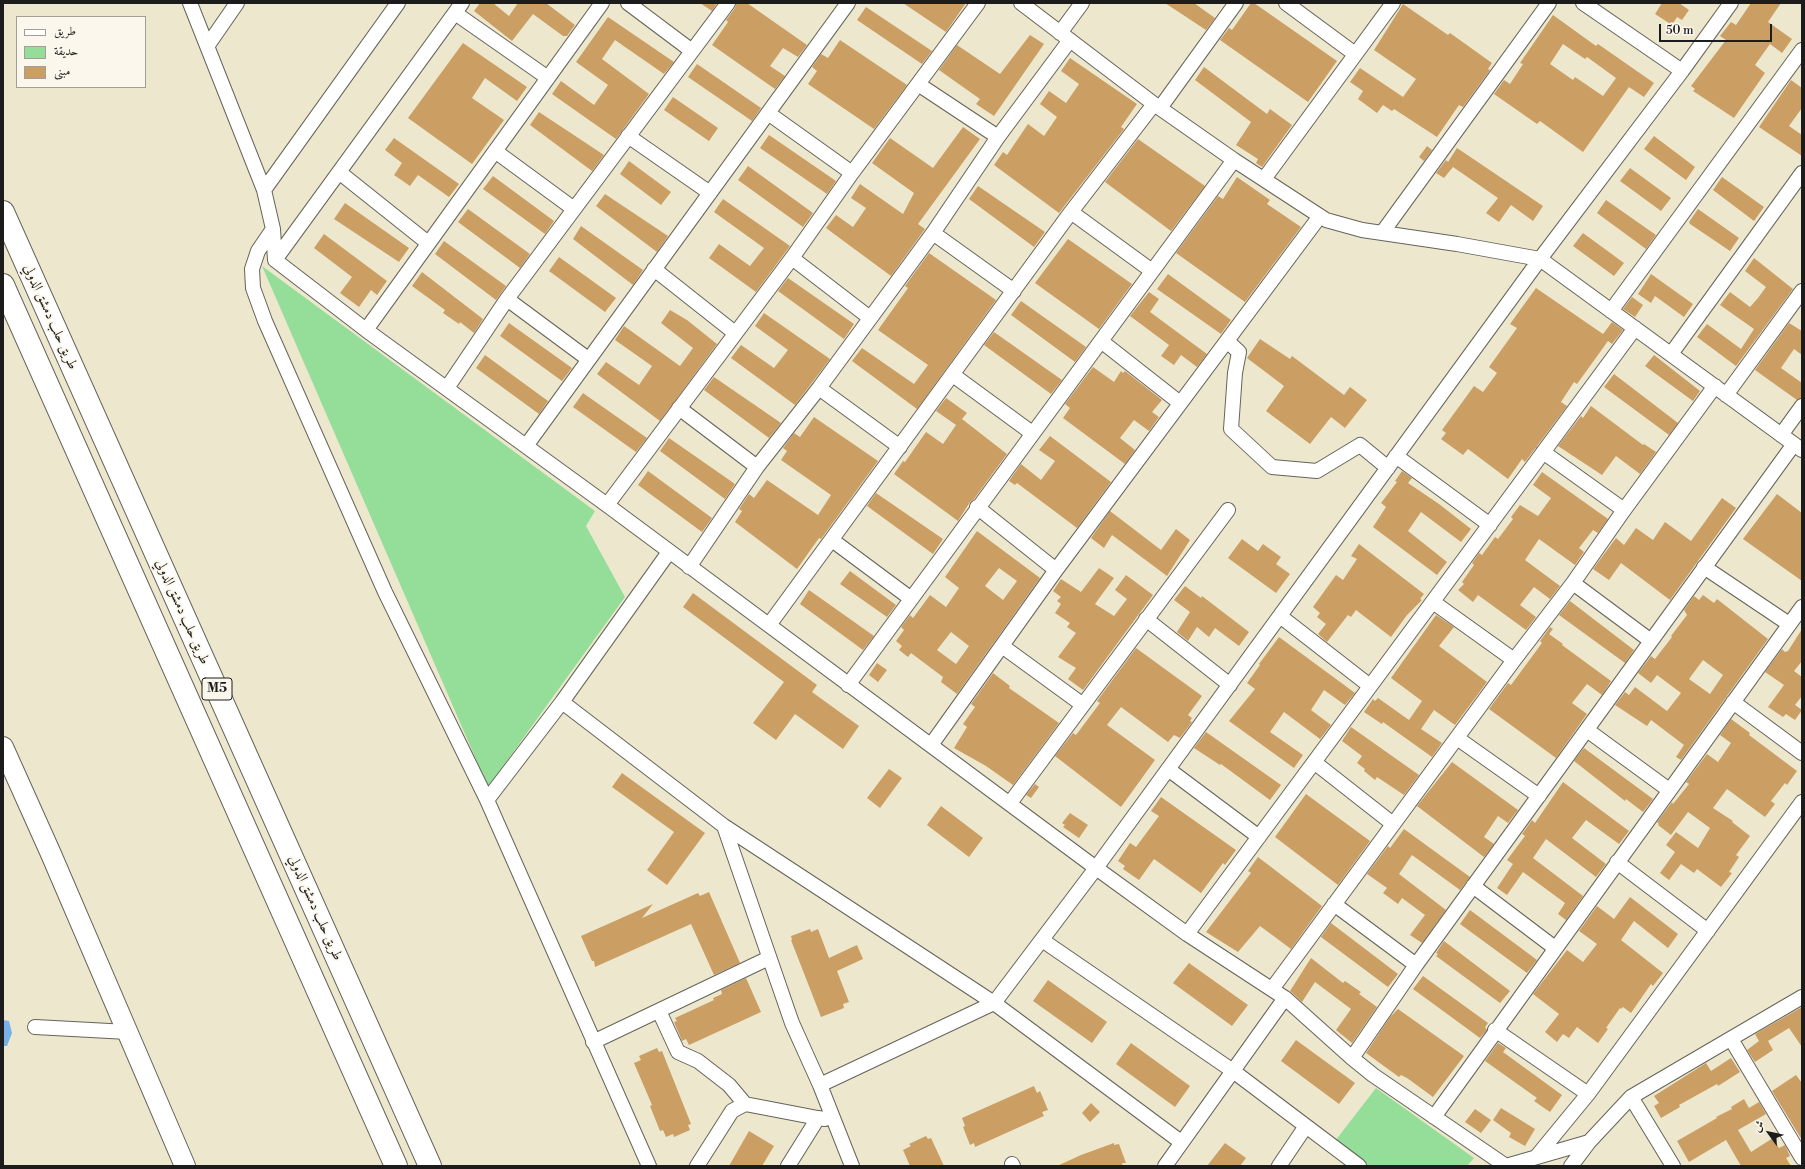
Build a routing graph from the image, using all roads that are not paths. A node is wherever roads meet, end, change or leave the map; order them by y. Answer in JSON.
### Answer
{"nodes":[{"id":1,"x":237,"y":3,"type":"edge"},
{"id":2,"x":398,"y":3,"type":"edge"},
{"id":3,"x":602,"y":3,"type":"edge"},
{"id":4,"x":628,"y":3,"type":"edge"},
{"id":5,"x":728,"y":3,"type":"edge"},
{"id":6,"x":848,"y":3,"type":"edge"},
{"id":7,"x":978,"y":3,"type":"edge"},
{"id":8,"x":1021,"y":3,"type":"edge"},
{"id":9,"x":1082,"y":3,"type":"edge"},
{"id":10,"x":1236,"y":3,"type":"edge"},
{"id":11,"x":1286,"y":3,"type":"edge"},
{"id":12,"x":1393,"y":3,"type":"edge"},
{"id":13,"x":1550,"y":3,"type":"edge"},
{"id":14,"x":1583,"y":3,"type":"edge"},
{"id":15,"x":1731,"y":3,"type":"edge"},
{"id":16,"x":195,"y":6,"type":"edge"},
{"id":17,"x":459,"y":8,"type":"edge"},
{"id":18,"x":1065,"y":36,"type":"junction"},
{"id":19,"x":208,"y":45,"type":"junction"},
{"id":20,"x":1802,"y":50,"type":"edge"},
{"id":21,"x":692,"y":51,"type":"junction"},
{"id":22,"x":1355,"y":54,"type":"junction"},
{"id":23,"x":1682,"y":71,"type":"junction"},
{"id":24,"x":548,"y":78,"type":"junction"},
{"id":25,"x":918,"y":84,"type":"junction"},
{"id":26,"x":1157,"y":106,"type":"junction"},
{"id":27,"x":768,"y":113,"type":"junction"},
{"id":28,"x":628,"y":136,"type":"junction"},
{"id":29,"x":998,"y":137,"type":"junction"},
{"id":30,"x":495,"y":151,"type":"junction"},
{"id":31,"x":1234,"y":160,"type":"junction"},
{"id":32,"x":339,"y":172,"type":"junction"},
{"id":33,"x":852,"y":173,"type":"junction"},
{"id":34,"x":1802,"y":173,"type":"edge"},
{"id":35,"x":1264,"y":179,"type":"junction"},
{"id":36,"x":264,"y":190,"type":"junction"},
{"id":37,"x":710,"y":193,"type":"junction"},
{"id":38,"x":574,"y":209,"type":"junction"},
{"id":39,"x":3,"y":212,"type":"edge"},
{"id":40,"x":1071,"y":212,"type":"junction"},
{"id":41,"x":1320,"y":216,"type":"junction"},
{"id":42,"x":273,"y":229,"type":"junction"},
{"id":43,"x":1382,"y":232,"type":"junction"},
{"id":44,"x":933,"y":233,"type":"junction"},
{"id":45,"x":428,"y":243,"type":"junction"},
{"id":46,"x":792,"y":258,"type":"junction"},
{"id":47,"x":1540,"y":259,"type":"junction"},
{"id":48,"x":274,"y":260,"type":"junction"},
{"id":49,"x":654,"y":269,"type":"junction"},
{"id":50,"x":1152,"y":271,"type":"junction"},
{"id":51,"x":3,"y":286,"type":"edge"},
{"id":52,"x":1014,"y":291,"type":"junction"},
{"id":53,"x":1802,"y":291,"type":"edge"},
{"id":54,"x":507,"y":299,"type":"junction"},
{"id":55,"x":1611,"y":311,"type":"junction"},
{"id":56,"x":870,"y":318,"type":"junction"},
{"id":57,"x":1635,"y":328,"type":"junction"},
{"id":58,"x":366,"y":330,"type":"junction"},
{"id":59,"x":735,"y":333,"type":"junction"},
{"id":60,"x":1101,"y":341,"type":"junction"},
{"id":61,"x":1227,"y":341,"type":"junction"},
{"id":62,"x":1671,"y":354,"type":"junction"},
{"id":63,"x":588,"y":359,"type":"junction"},
{"id":64,"x":953,"y":375,"type":"junction"},
{"id":65,"x":447,"y":388,"type":"junction"},
{"id":66,"x":819,"y":388,"type":"junction"},
{"id":67,"x":1720,"y":391,"type":"junction"},
{"id":68,"x":1180,"y":404,"type":"junction"},
{"id":69,"x":1802,"y":406,"type":"edge"},
{"id":70,"x":679,"y":408,"type":"junction"},
{"id":71,"x":1032,"y":433,"type":"junction"},
{"id":72,"x":1781,"y":435,"type":"junction"},
{"id":73,"x":526,"y":446,"type":"junction"},
{"id":74,"x":900,"y":447,"type":"junction"},
{"id":75,"x":1798,"y":447,"type":"edge"},
{"id":76,"x":1543,"y":452,"type":"junction"},
{"id":77,"x":1396,"y":456,"type":"junction"},
{"id":78,"x":757,"y":467,"type":"junction"},
{"id":79,"x":1388,"y":468,"type":"junction"},
{"id":80,"x":607,"y":505,"type":"junction"},
{"id":81,"x":978,"y":507,"type":"junction"},
{"id":82,"x":1228,"y":510,"type":"dead end"},
{"id":83,"x":1624,"y":510,"type":"junction"},
{"id":84,"x":1490,"y":525,"type":"junction"},
{"id":85,"x":832,"y":540,"type":"junction"},
{"id":86,"x":669,"y":552,"type":"junction"},
{"id":87,"x":689,"y":567,"type":"junction"},
{"id":88,"x":1704,"y":567,"type":"junction"},
{"id":89,"x":1056,"y":570,"type":"junction"},
{"id":90,"x":1574,"y":583,"type":"junction"},
{"id":91,"x":910,"y":598,"type":"junction"},
{"id":92,"x":1433,"y":602,"type":"junction"},
{"id":93,"x":1802,"y":607,"type":"edge"},
{"id":94,"x":1280,"y":616,"type":"junction"},
{"id":95,"x":1146,"y":619,"type":"junction"},
{"id":96,"x":1789,"y":624,"type":"junction"},
{"id":97,"x":769,"y":625,"type":"junction"},
{"id":98,"x":1651,"y":641,"type":"junction"},
{"id":99,"x":1002,"y":646,"type":"junction"},
{"id":100,"x":1514,"y":660,"type":"junction"},
{"id":101,"x":848,"y":685,"type":"junction"},
{"id":102,"x":1230,"y":685,"type":"junction"},
{"id":103,"x":1370,"y":686,"type":"junction"},
{"id":104,"x":562,"y":702,"type":"junction"},
{"id":105,"x":1733,"y":702,"type":"junction"},
{"id":106,"x":1083,"y":705,"type":"junction"},
{"id":107,"x":1587,"y":730,"type":"junction"},
{"id":108,"x":1457,"y":738,"type":"junction"},
{"id":109,"x":931,"y":745,"type":"junction"},
{"id":110,"x":3,"y":747,"type":"edge"},
{"id":111,"x":1802,"y":753,"type":"edge"},
{"id":112,"x":1314,"y":762,"type":"junction"},
{"id":113,"x":1168,"y":769,"type":"junction"},
{"id":114,"x":1669,"y":790,"type":"junction"},
{"id":115,"x":1539,"y":796,"type":"junction"},
{"id":116,"x":487,"y":800,"type":"junction"},
{"id":117,"x":1802,"y":802,"type":"edge"},
{"id":118,"x":1010,"y":803,"type":"junction"},
{"id":119,"x":1393,"y":824,"type":"junction"},
{"id":120,"x":724,"y":826,"type":"junction"},
{"id":121,"x":1259,"y":836,"type":"junction"},
{"id":122,"x":1617,"y":862,"type":"junction"},
{"id":123,"x":1096,"y":868,"type":"junction"},
{"id":124,"x":1473,"y":886,"type":"junction"},
{"id":125,"x":1334,"y":904,"type":"junction"},
{"id":126,"x":1708,"y":930,"type":"junction"},
{"id":127,"x":1187,"y":934,"type":"junction"},
{"id":128,"x":1042,"y":940,"type":"junction"},
{"id":129,"x":1555,"y":948,"type":"junction"},
{"id":130,"x":769,"y":958,"type":"junction"},
{"id":131,"x":1416,"y":965,"type":"junction"},
{"id":132,"x":1272,"y":988,"type":"junction"},
{"id":133,"x":1802,"y":997,"type":"edge"},
{"id":134,"x":1285,"y":998,"type":"junction"},
{"id":135,"x":994,"y":1003,"type":"junction"},
{"id":136,"x":659,"y":1010,"type":"junction"},
{"id":137,"x":35,"y":1027,"type":"dead end"},
{"id":138,"x":1496,"y":1030,"type":"junction"},
{"id":139,"x":128,"y":1032,"type":"junction"},
{"id":140,"x":1731,"y":1039,"type":"junction"},
{"id":141,"x":593,"y":1042,"type":"junction"},
{"id":142,"x":1352,"y":1058,"type":"junction"},
{"id":143,"x":1233,"y":1071,"type":"junction"},
{"id":144,"x":820,"y":1085,"type":"junction"},
{"id":145,"x":1588,"y":1094,"type":"junction"},
{"id":146,"x":1631,"y":1097,"type":"junction"},
{"id":147,"x":745,"y":1104,"type":"junction"},
{"id":148,"x":1434,"y":1117,"type":"junction"},
{"id":149,"x":818,"y":1118,"type":"junction"},
{"id":150,"x":833,"y":1121,"type":"junction"},
{"id":151,"x":1306,"y":1126,"type":"junction"},
{"id":152,"x":1181,"y":1142,"type":"junction"},
{"id":153,"x":1589,"y":1142,"type":"junction"},
{"id":154,"x":1537,"y":1156,"type":"junction"},
{"id":155,"x":1802,"y":1158,"type":"edge"},
{"id":156,"x":185,"y":1166,"type":"edge"},
{"id":157,"x":396,"y":1166,"type":"edge"},
{"id":158,"x":430,"y":1166,"type":"edge"},
{"id":159,"x":649,"y":1166,"type":"edge"},
{"id":160,"x":697,"y":1166,"type":"edge"},
{"id":161,"x":788,"y":1166,"type":"edge"},
{"id":162,"x":852,"y":1166,"type":"edge"},
{"id":163,"x":1165,"y":1166,"type":"edge"},
{"id":164,"x":1279,"y":1166,"type":"edge"},
{"id":165,"x":1359,"y":1166,"type":"edge"},
{"id":166,"x":1506,"y":1166,"type":"edge"},
{"id":167,"x":1571,"y":1166,"type":"edge"},
{"id":168,"x":1673,"y":1166,"type":"edge"}],
"edges":[{"from":1,"to":19,"type":"street"},
{"from":2,"to":36,"type":"street"},
{"from":3,"to":24,"type":"street"},
{"from":4,"to":21,"type":"street"},
{"from":5,"to":21,"type":"street"},
{"from":6,"to":27,"type":"street"},
{"from":7,"to":25,"type":"street"},
{"from":8,"to":18,"type":"street"},
{"from":9,"to":18,"type":"street"},
{"from":10,"to":26,"type":"street"},
{"from":11,"to":22,"type":"street"},
{"from":12,"to":22,"type":"street"},
{"from":13,"to":43,"type":"street"},
{"from":14,"to":23,"type":"street"},
{"from":15,"to":23,"type":"street"},
{"from":16,"to":19,"type":"street"},
{"from":17,"to":24,"type":"street"},
{"from":17,"to":32,"type":"street"},
{"from":18,"to":26,"type":"street"},
{"from":18,"to":29,"type":"street"},
{"from":19,"to":36,"type":"street"},
{"from":20,"to":55,"type":"street"},
{"from":21,"to":28,"type":"street"},
{"from":22,"to":35,"type":"street"},
{"from":23,"to":47,"type":"street"},
{"from":24,"to":30,"type":"street"},
{"from":25,"to":29,"type":"street"},
{"from":25,"to":33,"type":"street"},
{"from":26,"to":31,"type":"street"},
{"from":26,"to":40,"type":"street"},
{"from":27,"to":33,"type":"street"},
{"from":27,"to":37,"type":"street"},
{"from":28,"to":37,"type":"street"},
{"from":28,"to":38,"type":"street"},
{"from":29,"to":44,"type":"street"},
{"from":30,"to":38,"type":"street"},
{"from":30,"to":45,"type":"street"},
{"from":31,"to":35,"type":"street"},
{"from":31,"to":50,"type":"street"},
{"from":32,"to":45,"type":"street"},
{"from":32,"to":48,"type":"street"},
{"from":33,"to":46,"type":"street"},
{"from":34,"to":62,"type":"street"},
{"from":35,"to":41,"type":"street"},
{"from":36,"to":42,"type":"street"},
{"from":37,"to":49,"type":"street"},
{"from":38,"to":54,"type":"street"},
{"from":39,"to":158,"type":"highway","name":"طريق حلب دمشق الدولي","number":"M5"},
{"from":40,"to":50,"type":"street"},
{"from":40,"to":52,"type":"street"},
{"from":41,"to":43,"type":"street"},
{"from":41,"to":61,"type":"street"},
{"from":42,"to":48,"type":"street"},
{"from":42,"to":116,"type":"street"},
{"from":43,"to":47,"type":"street"},
{"from":44,"to":52,"type":"street"},
{"from":44,"to":56,"type":"street"},
{"from":45,"to":58,"type":"street"},
{"from":46,"to":56,"type":"street"},
{"from":46,"to":59,"type":"street"},
{"from":47,"to":55,"type":"street"},
{"from":47,"to":77,"type":"street"},
{"from":48,"to":58,"type":"street"},
{"from":49,"to":59,"type":"street"},
{"from":49,"to":63,"type":"street"},
{"from":50,"to":60,"type":"street"},
{"from":51,"to":157,"type":"highway","number":"M5"},
{"from":52,"to":64,"type":"street"},
{"from":53,"to":67,"type":"street"},
{"from":54,"to":63,"type":"street"},
{"from":54,"to":65,"type":"street"},
{"from":55,"to":57,"type":"street"},
{"from":56,"to":66,"type":"street"},
{"from":57,"to":62,"type":"street"},
{"from":57,"to":76,"type":"street"},
{"from":58,"to":65,"type":"street"},
{"from":59,"to":70,"type":"street"},
{"from":60,"to":68,"type":"street"},
{"from":60,"to":71,"type":"street"},
{"from":61,"to":68,"type":"street"},
{"from":61,"to":79,"type":"street"},
{"from":62,"to":67,"type":"street"},
{"from":63,"to":73,"type":"street"},
{"from":64,"to":71,"type":"street"},
{"from":64,"to":74,"type":"street"},
{"from":65,"to":73,"type":"street"},
{"from":66,"to":74,"type":"street"},
{"from":66,"to":78,"type":"street"},
{"from":67,"to":72,"type":"street"},
{"from":67,"to":83,"type":"street"},
{"from":68,"to":89,"type":"street"},
{"from":69,"to":72,"type":"street"},
{"from":70,"to":78,"type":"street"},
{"from":70,"to":80,"type":"street"},
{"from":71,"to":81,"type":"street"},
{"from":72,"to":75,"type":"street"},
{"from":73,"to":80,"type":"street"},
{"from":74,"to":85,"type":"street"},
{"from":75,"to":88,"type":"street"},
{"from":76,"to":83,"type":"street"},
{"from":76,"to":84,"type":"street"},
{"from":77,"to":79,"type":"street"},
{"from":77,"to":84,"type":"street"},
{"from":78,"to":87,"type":"street"},
{"from":79,"to":94,"type":"street"},
{"from":80,"to":86,"type":"street"},
{"from":81,"to":89,"type":"street"},
{"from":81,"to":91,"type":"street"},
{"from":82,"to":95,"type":"street"},
{"from":83,"to":90,"type":"street"},
{"from":84,"to":92,"type":"street"},
{"from":85,"to":91,"type":"street"},
{"from":85,"to":97,"type":"street"},
{"from":86,"to":87,"type":"street"},
{"from":86,"to":104,"type":"street"},
{"from":87,"to":97,"type":"street"},
{"from":88,"to":96,"type":"street"},
{"from":88,"to":98,"type":"street"},
{"from":89,"to":99,"type":"street"},
{"from":90,"to":98,"type":"street"},
{"from":90,"to":100,"type":"street"},
{"from":91,"to":101,"type":"street"},
{"from":92,"to":100,"type":"street"},
{"from":92,"to":103,"type":"street"},
{"from":93,"to":96,"type":"street"},
{"from":94,"to":102,"type":"street"},
{"from":94,"to":103,"type":"street"},
{"from":95,"to":102,"type":"street"},
{"from":95,"to":106,"type":"street"},
{"from":96,"to":105,"type":"street"},
{"from":97,"to":101,"type":"street"},
{"from":98,"to":107,"type":"street"},
{"from":99,"to":106,"type":"street"},
{"from":99,"to":109,"type":"street"},
{"from":100,"to":108,"type":"street"},
{"from":101,"to":109,"type":"street"},
{"from":102,"to":113,"type":"street"},
{"from":103,"to":112,"type":"street"},
{"from":104,"to":116,"type":"street"},
{"from":104,"to":120,"type":"street"},
{"from":105,"to":111,"type":"street"},
{"from":105,"to":114,"type":"street"},
{"from":106,"to":118,"type":"street"},
{"from":107,"to":114,"type":"street"},
{"from":107,"to":115,"type":"street"},
{"from":108,"to":115,"type":"street"},
{"from":108,"to":119,"type":"street"},
{"from":109,"to":118,"type":"street"},
{"from":110,"to":139,"type":"street"},
{"from":112,"to":119,"type":"street"},
{"from":112,"to":121,"type":"street"},
{"from":113,"to":121,"type":"street"},
{"from":113,"to":123,"type":"street"},
{"from":114,"to":122,"type":"street"},
{"from":115,"to":124,"type":"street"},
{"from":116,"to":141,"type":"street"},
{"from":117,"to":126,"type":"street"},
{"from":118,"to":123,"type":"street"},
{"from":119,"to":125,"type":"street"},
{"from":120,"to":130,"type":"street"},
{"from":120,"to":135,"type":"street"},
{"from":121,"to":127,"type":"street"},
{"from":122,"to":126,"type":"street"},
{"from":122,"to":129,"type":"street"},
{"from":123,"to":127,"type":"street"},
{"from":123,"to":128,"type":"street"},
{"from":124,"to":129,"type":"street"},
{"from":124,"to":131,"type":"street"},
{"from":125,"to":131,"type":"street"},
{"from":125,"to":132,"type":"street"},
{"from":126,"to":145,"type":"street"},
{"from":127,"to":132,"type":"street"},
{"from":128,"to":135,"type":"street"},
{"from":128,"to":143,"type":"street"},
{"from":129,"to":138,"type":"street"},
{"from":130,"to":136,"type":"street"},
{"from":130,"to":144,"type":"street"},
{"from":131,"to":142,"type":"street"},
{"from":132,"to":134,"type":"street"},
{"from":133,"to":140,"type":"street"},
{"from":134,"to":142,"type":"street"},
{"from":134,"to":143,"type":"street"},
{"from":135,"to":144,"type":"street"},
{"from":135,"to":152,"type":"street"},
{"from":136,"to":141,"type":"street"},
{"from":136,"to":147,"type":"street"},
{"from":137,"to":139,"type":"street"},
{"from":138,"to":145,"type":"street"},
{"from":138,"to":148,"type":"street"},
{"from":139,"to":156,"type":"street"},
{"from":140,"to":146,"type":"street"},
{"from":140,"to":155,"type":"street"},
{"from":141,"to":159,"type":"street"},
{"from":142,"to":148,"type":"street"},
{"from":143,"to":151,"type":"street"},
{"from":143,"to":152,"type":"street"},
{"from":144,"to":150,"type":"street"},
{"from":145,"to":154,"type":"street"},
{"from":146,"to":153,"type":"street"},
{"from":146,"to":168,"type":"street"},
{"from":147,"to":149,"type":"street"},
{"from":147,"to":160,"type":"street"},
{"from":148,"to":166,"type":"street"},
{"from":149,"to":150,"type":"street"},
{"from":149,"to":161,"type":"street"},
{"from":150,"to":162,"type":"street"},
{"from":151,"to":164,"type":"street"},
{"from":151,"to":165,"type":"street"},
{"from":152,"to":163,"type":"street"},
{"from":153,"to":154,"type":"street"},
{"from":153,"to":167,"type":"street"},
{"from":154,"to":166,"type":"street"}]}
